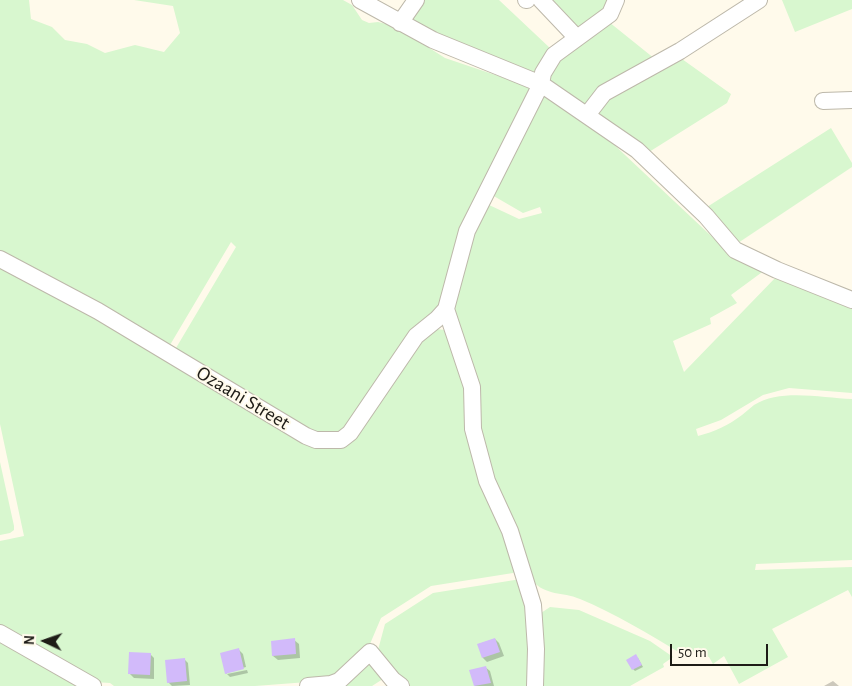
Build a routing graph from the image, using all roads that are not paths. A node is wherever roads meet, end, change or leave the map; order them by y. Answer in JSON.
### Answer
{"nodes":[{"id":1,"x":360,"y":0,"type":"edge"},
{"id":2,"x":416,"y":0,"type":"edge"},
{"id":3,"x":541,"y":0,"type":"edge"},
{"id":4,"x":616,"y":0,"type":"edge"},
{"id":5,"x":759,"y":0,"type":"edge"},
{"id":6,"x":400,"y":22,"type":"junction"},
{"id":7,"x":578,"y":38,"type":"junction"},
{"id":8,"x":542,"y":84,"type":"junction"},
{"id":9,"x":852,"y":100,"type":"edge"},
{"id":10,"x":823,"y":101,"type":"dead end"},
{"id":11,"x":587,"y":115,"type":"junction"},
{"id":12,"x":0,"y":259,"type":"edge"},
{"id":13,"x":852,"y":300,"type":"edge"},
{"id":14,"x":446,"y":308,"type":"junction"},
{"id":15,"x":0,"y":633,"type":"edge"},
{"id":16,"x":93,"y":686,"type":"edge"},
{"id":17,"x":308,"y":686,"type":"edge"},
{"id":18,"x":401,"y":686,"type":"edge"},
{"id":19,"x":535,"y":686,"type":"edge"}],
"edges":[{"from":1,"to":6,"type":"street"},
{"from":2,"to":6,"type":"street"},
{"from":3,"to":7,"type":"street"},
{"from":4,"to":7,"type":"street"},
{"from":5,"to":11,"type":"street"},
{"from":6,"to":8,"type":"street"},
{"from":7,"to":8,"type":"street"},
{"from":8,"to":11,"type":"street"},
{"from":8,"to":14,"type":"street"},
{"from":9,"to":10,"type":"street"},
{"from":11,"to":13,"type":"street"},
{"from":12,"to":14,"type":"street","name":"Ozaani Street"},
{"from":14,"to":19,"type":"street"},
{"from":15,"to":16,"type":"street"},
{"from":17,"to":18,"type":"street"}]}
